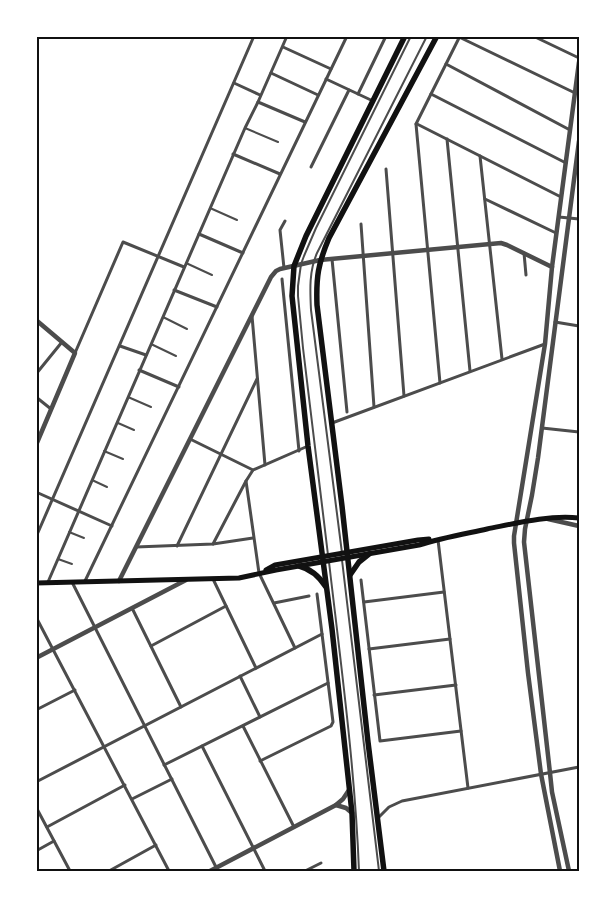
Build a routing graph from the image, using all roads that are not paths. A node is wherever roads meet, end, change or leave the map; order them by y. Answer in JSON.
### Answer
{"nodes":[{"id":1,"x":254,"y":36,"type":"edge"},
{"id":2,"x":287,"y":36,"type":"edge"},
{"id":3,"x":346,"y":36,"type":"edge"},
{"id":4,"x":386,"y":36,"type":"edge"},
{"id":5,"x":405,"y":36,"type":"edge"},
{"id":6,"x":411,"y":36,"type":"edge"},
{"id":7,"x":427,"y":36,"type":"edge"},
{"id":8,"x":437,"y":36,"type":"edge"},
{"id":9,"x":459,"y":36,"type":"edge"},
{"id":10,"x":533,"y":36,"type":"edge"},
{"id":11,"x":283,"y":47,"type":"junction"},
{"id":12,"x":579,"y":60,"type":"edge"},
{"id":13,"x":446,"y":64,"type":"junction"},
{"id":14,"x":331,"y":68,"type":"junction"},
{"id":15,"x":271,"y":73,"type":"junction"},
{"id":16,"x":326,"y":79,"type":"junction"},
{"id":17,"x":234,"y":83,"type":"junction"},
{"id":18,"x":349,"y":90,"type":"junction"},
{"id":19,"x":575,"y":93,"type":"junction"},
{"id":20,"x":358,"y":94,"type":"junction"},
{"id":21,"x":431,"y":94,"type":"junction"},
{"id":22,"x":260,"y":95,"type":"junction"},
{"id":23,"x":318,"y":95,"type":"junction"},
{"id":24,"x":373,"y":101,"type":"junction"},
{"id":25,"x":258,"y":102,"type":"junction"},
{"id":26,"x":572,"y":111,"type":"junction"},
{"id":27,"x":579,"y":112,"type":"edge"},
{"id":28,"x":306,"y":122,"type":"junction"},
{"id":29,"x":416,"y":124,"type":"junction"},
{"id":30,"x":245,"y":128,"type":"junction"},
{"id":31,"x":570,"y":130,"type":"junction"},
{"id":32,"x":447,"y":139,"type":"junction"},
{"id":33,"x":579,"y":141,"type":"edge"},
{"id":34,"x":278,"y":142,"type":"dead end"},
{"id":35,"x":234,"y":154,"type":"junction"},
{"id":36,"x":480,"y":156,"type":"junction"},
{"id":37,"x":566,"y":163,"type":"junction"},
{"id":38,"x":311,"y":166,"type":"dead end"},
{"id":39,"x":386,"y":169,"type":"dead end"},
{"id":40,"x":280,"y":174,"type":"junction"},
{"id":41,"x":561,"y":197,"type":"junction"},
{"id":42,"x":484,"y":199,"type":"junction"},
{"id":43,"x":210,"y":208,"type":"junction"},
{"id":44,"x":559,"y":217,"type":"junction"},
{"id":45,"x":569,"y":218,"type":"junction"},
{"id":46,"x":579,"y":219,"type":"edge"},
{"id":47,"x":237,"y":220,"type":"dead end"},
{"id":48,"x":285,"y":220,"type":"dead end"},
{"id":49,"x":360,"y":224,"type":"dead end"},
{"id":50,"x":557,"y":233,"type":"junction"},
{"id":51,"x":199,"y":234,"type":"junction"},
{"id":52,"x":490,"y":244,"type":"junction"},
{"id":53,"x":458,"y":248,"type":"junction"},
{"id":54,"x":428,"y":250,"type":"junction"},
{"id":55,"x":243,"y":252,"type":"junction"},
{"id":56,"x":392,"y":254,"type":"junction"},
{"id":57,"x":524,"y":254,"type":"junction"},
{"id":58,"x":363,"y":256,"type":"junction"},
{"id":59,"x":158,"y":257,"type":"junction"},
{"id":60,"x":332,"y":259,"type":"junction"},
{"id":61,"x":320,"y":260,"type":"junction"},
{"id":62,"x":313,"y":262,"type":"junction"},
{"id":63,"x":186,"y":263,"type":"junction"},
{"id":64,"x":301,"y":264,"type":"junction"},
{"id":65,"x":294,"y":266,"type":"junction"},
{"id":66,"x":184,"y":267,"type":"junction"},
{"id":67,"x":552,"y":267,"type":"junction"},
{"id":68,"x":284,"y":268,"type":"junction"},
{"id":69,"x":212,"y":275,"type":"dead end"},
{"id":70,"x":526,"y":275,"type":"dead end"},
{"id":71,"x":282,"y":279,"type":"dead end"},
{"id":72,"x":174,"y":290,"type":"junction"},
{"id":73,"x":217,"y":307,"type":"junction"},
{"id":74,"x":252,"y":316,"type":"junction"},
{"id":75,"x":163,"y":317,"type":"junction"},
{"id":76,"x":36,"y":320,"type":"edge"},
{"id":77,"x":556,"y":322,"type":"junction"},
{"id":78,"x":579,"y":326,"type":"edge"},
{"id":79,"x":187,"y":329,"type":"dead end"},
{"id":80,"x":62,"y":341,"type":"junction"},
{"id":81,"x":151,"y":344,"type":"junction"},
{"id":82,"x":545,"y":344,"type":"junction"},
{"id":83,"x":120,"y":346,"type":"junction"},
{"id":84,"x":75,"y":353,"type":"junction"},
{"id":85,"x":146,"y":355,"type":"junction"},
{"id":86,"x":176,"y":356,"type":"dead end"},
{"id":87,"x":502,"y":359,"type":"junction"},
{"id":88,"x":140,"y":370,"type":"junction"},
{"id":89,"x":470,"y":371,"type":"junction"},
{"id":90,"x":36,"y":374,"type":"edge"},
{"id":91,"x":257,"y":379,"type":"junction"},
{"id":92,"x":440,"y":383,"type":"junction"},
{"id":93,"x":178,"y":387,"type":"junction"},
{"id":94,"x":404,"y":396,"type":"junction"},
{"id":95,"x":36,"y":397,"type":"edge"},
{"id":96,"x":128,"y":397,"type":"junction"},
{"id":97,"x":151,"y":407,"type":"dead end"},
{"id":98,"x":374,"y":407,"type":"junction"},
{"id":99,"x":51,"y":409,"type":"junction"},
{"id":100,"x":347,"y":412,"type":"dead end"},
{"id":101,"x":117,"y":423,"type":"junction"},
{"id":102,"x":331,"y":424,"type":"junction"},
{"id":103,"x":542,"y":428,"type":"junction"},
{"id":104,"x":134,"y":430,"type":"dead end"},
{"id":105,"x":579,"y":432,"type":"edge"},
{"id":106,"x":190,"y":439,"type":"junction"},
{"id":107,"x":36,"y":445,"type":"edge"},
{"id":108,"x":308,"y":446,"type":"junction"},
{"id":109,"x":104,"y":451,"type":"junction"},
{"id":110,"x":299,"y":451,"type":"junction"},
{"id":111,"x":221,"y":454,"type":"junction"},
{"id":112,"x":123,"y":459,"type":"dead end"},
{"id":113,"x":265,"y":465,"type":"junction"},
{"id":114,"x":254,"y":470,"type":"junction"},
{"id":115,"x":92,"y":480,"type":"junction"},
{"id":116,"x":246,"y":481,"type":"junction"},
{"id":117,"x":107,"y":487,"type":"dead end"},
{"id":118,"x":36,"y":492,"type":"edge"},
{"id":119,"x":53,"y":499,"type":"junction"},
{"id":120,"x":78,"y":511,"type":"junction"},
{"id":121,"x":544,"y":518,"type":"junction"},
{"id":122,"x":579,"y":518,"type":"edge"},
{"id":123,"x":527,"y":521,"type":"junction"},
{"id":124,"x":516,"y":523,"type":"junction"},
{"id":125,"x":112,"y":526,"type":"junction"},
{"id":126,"x":579,"y":526,"type":"edge"},
{"id":127,"x":69,"y":532,"type":"junction"},
{"id":128,"x":36,"y":537,"type":"edge"},
{"id":129,"x":84,"y":538,"type":"dead end"},
{"id":130,"x":253,"y":538,"type":"junction"},
{"id":131,"x":437,"y":539,"type":"junction"},
{"id":132,"x":213,"y":544,"type":"junction"},
{"id":133,"x":177,"y":546,"type":"junction"},
{"id":134,"x":136,"y":547,"type":"junction"},
{"id":135,"x":369,"y":554,"type":"junction"},
{"id":136,"x":344,"y":555,"type":"junction"},
{"id":137,"x":58,"y":558,"type":"junction"},
{"id":138,"x":326,"y":559,"type":"junction"},
{"id":139,"x":72,"y":564,"type":"dead end"},
{"id":140,"x":299,"y":566,"type":"junction"},
{"id":141,"x":259,"y":573,"type":"junction"},
{"id":142,"x":349,"y":577,"type":"junction"},
{"id":143,"x":187,"y":579,"type":"junction"},
{"id":144,"x":212,"y":579,"type":"junction"},
{"id":145,"x":361,"y":580,"type":"dead end"},
{"id":146,"x":119,"y":581,"type":"junction"},
{"id":147,"x":48,"y":582,"type":"junction"},
{"id":148,"x":71,"y":582,"type":"junction"},
{"id":149,"x":85,"y":582,"type":"junction"},
{"id":150,"x":36,"y":583,"type":"edge"},
{"id":151,"x":327,"y":589,"type":"junction"},
{"id":152,"x":444,"y":592,"type":"junction"},
{"id":153,"x":317,"y":594,"type":"dead end"},
{"id":154,"x":309,"y":596,"type":"dead end"},
{"id":155,"x":364,"y":602,"type":"junction"},
{"id":156,"x":274,"y":603,"type":"junction"},
{"id":157,"x":226,"y":606,"type":"junction"},
{"id":158,"x":132,"y":608,"type":"junction"},
{"id":159,"x":36,"y":617,"type":"edge"},
{"id":160,"x":94,"y":628,"type":"junction"},
{"id":161,"x":322,"y":634,"type":"junction"},
{"id":162,"x":450,"y":638,"type":"junction"},
{"id":163,"x":151,"y":646,"type":"junction"},
{"id":164,"x":296,"y":648,"type":"junction"},
{"id":165,"x":53,"y":649,"type":"junction"},
{"id":166,"x":369,"y":649,"type":"junction"},
{"id":167,"x":36,"y":658,"type":"edge"},
{"id":168,"x":256,"y":668,"type":"junction"},
{"id":169,"x":240,"y":676,"type":"junction"},
{"id":170,"x":328,"y":683,"type":"junction"},
{"id":171,"x":456,"y":685,"type":"junction"},
{"id":172,"x":75,"y":690,"type":"junction"},
{"id":173,"x":374,"y":695,"type":"junction"},
{"id":174,"x":182,"y":707,"type":"junction"},
{"id":175,"x":36,"y":710,"type":"edge"},
{"id":176,"x":260,"y":717,"type":"junction"},
{"id":177,"x":145,"y":726,"type":"junction"},
{"id":178,"x":242,"y":726,"type":"junction"},
{"id":179,"x":461,"y":731,"type":"junction"},
{"id":180,"x":202,"y":746,"type":"junction"},
{"id":181,"x":104,"y":747,"type":"junction"},
{"id":182,"x":260,"y":761,"type":"junction"},
{"id":183,"x":164,"y":765,"type":"junction"},
{"id":184,"x":579,"y":767,"type":"edge"},
{"id":185,"x":550,"y":773,"type":"junction"},
{"id":186,"x":541,"y":774,"type":"junction"},
{"id":187,"x":172,"y":779,"type":"junction"},
{"id":188,"x":36,"y":782,"type":"edge"},
{"id":189,"x":125,"y":785,"type":"junction"},
{"id":190,"x":468,"y":788,"type":"junction"},
{"id":191,"x":349,"y":790,"type":"junction"},
{"id":192,"x":132,"y":799,"type":"junction"},
{"id":193,"x":336,"y":805,"type":"junction"},
{"id":194,"x":36,"y":807,"type":"edge"},
{"id":195,"x":352,"y":813,"type":"junction"},
{"id":196,"x":377,"y":820,"type":"junction"},
{"id":197,"x":46,"y":827,"type":"junction"},
{"id":198,"x":294,"y":827,"type":"junction"},
{"id":199,"x":54,"y":841,"type":"junction"},
{"id":200,"x":156,"y":845,"type":"junction"},
{"id":201,"x":254,"y":848,"type":"junction"},
{"id":202,"x":36,"y":851,"type":"edge"},
{"id":203,"x":321,"y":863,"type":"dead end"},
{"id":204,"x":218,"y":869,"type":"edge"},
{"id":205,"x":70,"y":871,"type":"edge"},
{"id":206,"x":108,"y":871,"type":"edge"},
{"id":207,"x":170,"y":871,"type":"edge"},
{"id":208,"x":210,"y":871,"type":"edge"},
{"id":209,"x":265,"y":871,"type":"edge"},
{"id":210,"x":305,"y":871,"type":"edge"},
{"id":211,"x":354,"y":871,"type":"edge"},
{"id":212,"x":359,"y":871,"type":"edge"},
{"id":213,"x":379,"y":871,"type":"edge"},
{"id":214,"x":384,"y":871,"type":"edge"},
{"id":215,"x":560,"y":871,"type":"edge"},
{"id":216,"x":569,"y":871,"type":"edge"}],
"edges":[{"from":1,"to":17,"type":"street"},
{"from":2,"to":11,"type":"street"},
{"from":3,"to":14,"type":"street"},
{"from":4,"to":20,"type":"street"},
{"from":5,"to":24,"type":"main road"},
{"from":6,"to":64,"type":"lane"},
{"from":7,"to":62,"type":"lane"},
{"from":8,"to":61,"type":"main road"},
{"from":9,"to":13,"type":"street"},
{"from":9,"to":19,"type":"street"},
{"from":10,"to":12,"type":"street"},
{"from":11,"to":14,"type":"street"},
{"from":11,"to":15,"type":"street"},
{"from":12,"to":19,"type":"street"},
{"from":13,"to":21,"type":"street"},
{"from":13,"to":31,"type":"street"},
{"from":14,"to":16,"type":"street"},
{"from":15,"to":22,"type":"street"},
{"from":15,"to":23,"type":"street"},
{"from":16,"to":18,"type":"street"},
{"from":16,"to":23,"type":"street"},
{"from":17,"to":22,"type":"street"},
{"from":17,"to":59,"type":"street"},
{"from":18,"to":20,"type":"street"},
{"from":18,"to":38,"type":"street"},
{"from":19,"to":26,"type":"street"},
{"from":20,"to":24,"type":"street"},
{"from":21,"to":29,"type":"street"},
{"from":21,"to":37,"type":"street"},
{"from":22,"to":25,"type":"street"},
{"from":23,"to":28,"type":"street"},
{"from":24,"to":65,"type":"main road"},
{"from":25,"to":28,"type":"street"},
{"from":25,"to":30,"type":"street"},
{"from":26,"to":27,"type":"street"},
{"from":26,"to":31,"type":"street"},
{"from":28,"to":40,"type":"street"},
{"from":29,"to":32,"type":"street"},
{"from":29,"to":54,"type":"street"},
{"from":30,"to":34,"type":"lane"},
{"from":30,"to":35,"type":"street"},
{"from":31,"to":37,"type":"street"},
{"from":32,"to":36,"type":"street"},
{"from":32,"to":53,"type":"street"},
{"from":33,"to":45,"type":"street"},
{"from":35,"to":40,"type":"street"},
{"from":35,"to":43,"type":"street"},
{"from":36,"to":41,"type":"street"},
{"from":36,"to":42,"type":"street"},
{"from":37,"to":41,"type":"street"},
{"from":39,"to":56,"type":"street"},
{"from":40,"to":55,"type":"street"},
{"from":41,"to":44,"type":"street"},
{"from":42,"to":50,"type":"street"},
{"from":42,"to":52,"type":"street"},
{"from":43,"to":47,"type":"lane"},
{"from":43,"to":51,"type":"street"},
{"from":44,"to":45,"type":"street"},
{"from":44,"to":50,"type":"street"},
{"from":45,"to":46,"type":"street"},
{"from":45,"to":77,"type":"street"},
{"from":48,"to":68,"type":"street"},
{"from":49,"to":58,"type":"street"},
{"from":50,"to":67,"type":"street"},
{"from":51,"to":55,"type":"street"},
{"from":51,"to":63,"type":"street"},
{"from":52,"to":53,"type":"street"},
{"from":52,"to":57,"type":"street"},
{"from":52,"to":87,"type":"street"},
{"from":53,"to":54,"type":"street"},
{"from":53,"to":89,"type":"street"},
{"from":54,"to":56,"type":"street"},
{"from":54,"to":92,"type":"street"},
{"from":55,"to":73,"type":"street"},
{"from":56,"to":58,"type":"street"},
{"from":56,"to":94,"type":"street"},
{"from":57,"to":67,"type":"street"},
{"from":57,"to":70,"type":"street"},
{"from":58,"to":60,"type":"street"},
{"from":58,"to":98,"type":"street"},
{"from":59,"to":66,"type":"street"},
{"from":59,"to":83,"type":"street"},
{"from":59,"to":84,"type":"street"},
{"from":60,"to":61,"type":"street"},
{"from":60,"to":100,"type":"street"},
{"from":61,"to":62,"type":"street"},
{"from":61,"to":102,"type":"main road"},
{"from":62,"to":64,"type":"street"},
{"from":62,"to":136,"type":"lane"},
{"from":63,"to":66,"type":"street"},
{"from":63,"to":69,"type":"lane"},
{"from":64,"to":65,"type":"street"},
{"from":64,"to":138,"type":"lane"},
{"from":65,"to":68,"type":"street"},
{"from":65,"to":108,"type":"main road"},
{"from":66,"to":72,"type":"street"},
{"from":67,"to":82,"type":"street"},
{"from":68,"to":74,"type":"street"},
{"from":71,"to":110,"type":"street"},
{"from":72,"to":73,"type":"street"},
{"from":72,"to":75,"type":"street"},
{"from":73,"to":93,"type":"street"},
{"from":74,"to":91,"type":"street"},
{"from":74,"to":106,"type":"street"},
{"from":75,"to":79,"type":"lane"},
{"from":75,"to":81,"type":"street"},
{"from":76,"to":80,"type":"street"},
{"from":77,"to":78,"type":"street"},
{"from":77,"to":103,"type":"street"},
{"from":80,"to":84,"type":"street"},
{"from":80,"to":90,"type":"street"},
{"from":81,"to":85,"type":"street"},
{"from":81,"to":86,"type":"lane"},
{"from":82,"to":87,"type":"street"},
{"from":82,"to":124,"type":"street"},
{"from":83,"to":85,"type":"street"},
{"from":83,"to":119,"type":"street"},
{"from":84,"to":99,"type":"street"},
{"from":85,"to":88,"type":"street"},
{"from":87,"to":89,"type":"street"},
{"from":88,"to":93,"type":"street"},
{"from":88,"to":96,"type":"street"},
{"from":89,"to":92,"type":"street"},
{"from":91,"to":111,"type":"street"},
{"from":91,"to":113,"type":"street"},
{"from":92,"to":94,"type":"street"},
{"from":93,"to":125,"type":"street"},
{"from":94,"to":98,"type":"street"},
{"from":95,"to":99,"type":"street"},
{"from":96,"to":97,"type":"lane"},
{"from":96,"to":101,"type":"street"},
{"from":98,"to":102,"type":"street"},
{"from":99,"to":107,"type":"street"},
{"from":101,"to":104,"type":"lane"},
{"from":101,"to":109,"type":"street"},
{"from":102,"to":136,"type":"main road"},
{"from":103,"to":105,"type":"street"},
{"from":103,"to":123,"type":"street"},
{"from":106,"to":111,"type":"street"},
{"from":106,"to":134,"type":"street"},
{"from":108,"to":110,"type":"street"},
{"from":108,"to":138,"type":"main road"},
{"from":109,"to":112,"type":"lane"},
{"from":109,"to":115,"type":"street"},
{"from":110,"to":113,"type":"street"},
{"from":111,"to":114,"type":"street"},
{"from":111,"to":133,"type":"street"},
{"from":113,"to":114,"type":"street"},
{"from":114,"to":116,"type":"street"},
{"from":115,"to":117,"type":"lane"},
{"from":115,"to":120,"type":"street"},
{"from":116,"to":130,"type":"street"},
{"from":116,"to":132,"type":"street"},
{"from":118,"to":119,"type":"street"},
{"from":119,"to":120,"type":"street"},
{"from":119,"to":128,"type":"street"},
{"from":120,"to":125,"type":"street"},
{"from":120,"to":127,"type":"street"},
{"from":121,"to":122,"type":"main road"},
{"from":121,"to":123,"type":"main road"},
{"from":121,"to":126,"type":"street"},
{"from":123,"to":124,"type":"main road"},
{"from":123,"to":185,"type":"street"},
{"from":124,"to":131,"type":"main road"},
{"from":124,"to":186,"type":"street"},
{"from":125,"to":149,"type":"street"},
{"from":127,"to":129,"type":"lane"},
{"from":127,"to":137,"type":"street"},
{"from":130,"to":132,"type":"street"},
{"from":130,"to":141,"type":"street"},
{"from":131,"to":135,"type":"main road"},
{"from":131,"to":136,"type":"main road"},
{"from":131,"to":152,"type":"street"},
{"from":132,"to":133,"type":"street"},
{"from":133,"to":134,"type":"street"},
{"from":134,"to":146,"type":"street"},
{"from":135,"to":136,"type":"main road"},
{"from":135,"to":142,"type":"main road"},
{"from":136,"to":138,"type":"main road"},
{"from":136,"to":142,"type":"main road"},
{"from":136,"to":213,"type":"lane"},
{"from":137,"to":139,"type":"lane"},
{"from":137,"to":147,"type":"street"},
{"from":138,"to":140,"type":"main road"},
{"from":138,"to":141,"type":"main road"},
{"from":138,"to":151,"type":"main road"},
{"from":138,"to":212,"type":"lane"},
{"from":140,"to":141,"type":"main road"},
{"from":140,"to":151,"type":"main road"},
{"from":141,"to":144,"type":"main road"},
{"from":141,"to":156,"type":"street"},
{"from":142,"to":196,"type":"main road"},
{"from":143,"to":144,"type":"main road"},
{"from":143,"to":146,"type":"main road"},
{"from":143,"to":158,"type":"street"},
{"from":144,"to":157,"type":"street"},
{"from":145,"to":155,"type":"street"},
{"from":146,"to":149,"type":"main road"},
{"from":147,"to":148,"type":"main road"},
{"from":147,"to":150,"type":"main road"},
{"from":148,"to":149,"type":"main road"},
{"from":148,"to":160,"type":"street"},
{"from":151,"to":191,"type":"main road"},
{"from":152,"to":155,"type":"street"},
{"from":152,"to":162,"type":"street"},
{"from":153,"to":161,"type":"street"},
{"from":154,"to":156,"type":"street"},
{"from":155,"to":166,"type":"street"},
{"from":156,"to":164,"type":"street"},
{"from":157,"to":163,"type":"street"},
{"from":157,"to":168,"type":"street"},
{"from":158,"to":160,"type":"street"},
{"from":158,"to":163,"type":"street"},
{"from":159,"to":165,"type":"street"},
{"from":160,"to":165,"type":"street"},
{"from":160,"to":177,"type":"street"},
{"from":161,"to":164,"type":"street"},
{"from":161,"to":170,"type":"street"},
{"from":162,"to":166,"type":"street"},
{"from":162,"to":171,"type":"street"},
{"from":163,"to":174,"type":"street"},
{"from":164,"to":168,"type":"street"},
{"from":165,"to":167,"type":"street"},
{"from":165,"to":172,"type":"street"},
{"from":166,"to":173,"type":"street"},
{"from":168,"to":169,"type":"street"},
{"from":169,"to":174,"type":"street"},
{"from":169,"to":176,"type":"street"},
{"from":170,"to":176,"type":"street"},
{"from":170,"to":182,"type":"street"},
{"from":171,"to":173,"type":"street"},
{"from":171,"to":179,"type":"street"},
{"from":172,"to":175,"type":"street"},
{"from":172,"to":181,"type":"street"},
{"from":173,"to":179,"type":"street"},
{"from":174,"to":177,"type":"street"},
{"from":176,"to":178,"type":"street"},
{"from":177,"to":181,"type":"street"},
{"from":177,"to":183,"type":"street"},
{"from":178,"to":180,"type":"street"},
{"from":178,"to":182,"type":"street"},
{"from":179,"to":190,"type":"street"},
{"from":180,"to":183,"type":"street"},
{"from":180,"to":201,"type":"street"},
{"from":181,"to":188,"type":"street"},
{"from":181,"to":189,"type":"street"},
{"from":182,"to":198,"type":"street"},
{"from":183,"to":187,"type":"street"},
{"from":184,"to":185,"type":"street"},
{"from":185,"to":186,"type":"street"},
{"from":185,"to":216,"type":"street"},
{"from":186,"to":190,"type":"street"},
{"from":186,"to":215,"type":"street"},
{"from":187,"to":192,"type":"street"},
{"from":187,"to":204,"type":"street"},
{"from":189,"to":192,"type":"street"},
{"from":189,"to":197,"type":"street"},
{"from":190,"to":196,"type":"street"},
{"from":191,"to":193,"type":"street"},
{"from":191,"to":195,"type":"main road"},
{"from":192,"to":200,"type":"street"},
{"from":193,"to":195,"type":"street"},
{"from":193,"to":198,"type":"street"},
{"from":194,"to":197,"type":"street"},
{"from":195,"to":211,"type":"main road"},
{"from":196,"to":214,"type":"main road"},
{"from":197,"to":199,"type":"street"},
{"from":198,"to":201,"type":"street"},
{"from":199,"to":202,"type":"street"},
{"from":199,"to":205,"type":"street"},
{"from":200,"to":206,"type":"street"},
{"from":200,"to":207,"type":"street"},
{"from":201,"to":204,"type":"street"},
{"from":201,"to":209,"type":"street"},
{"from":203,"to":210,"type":"street"},
{"from":204,"to":208,"type":"street"}]}
